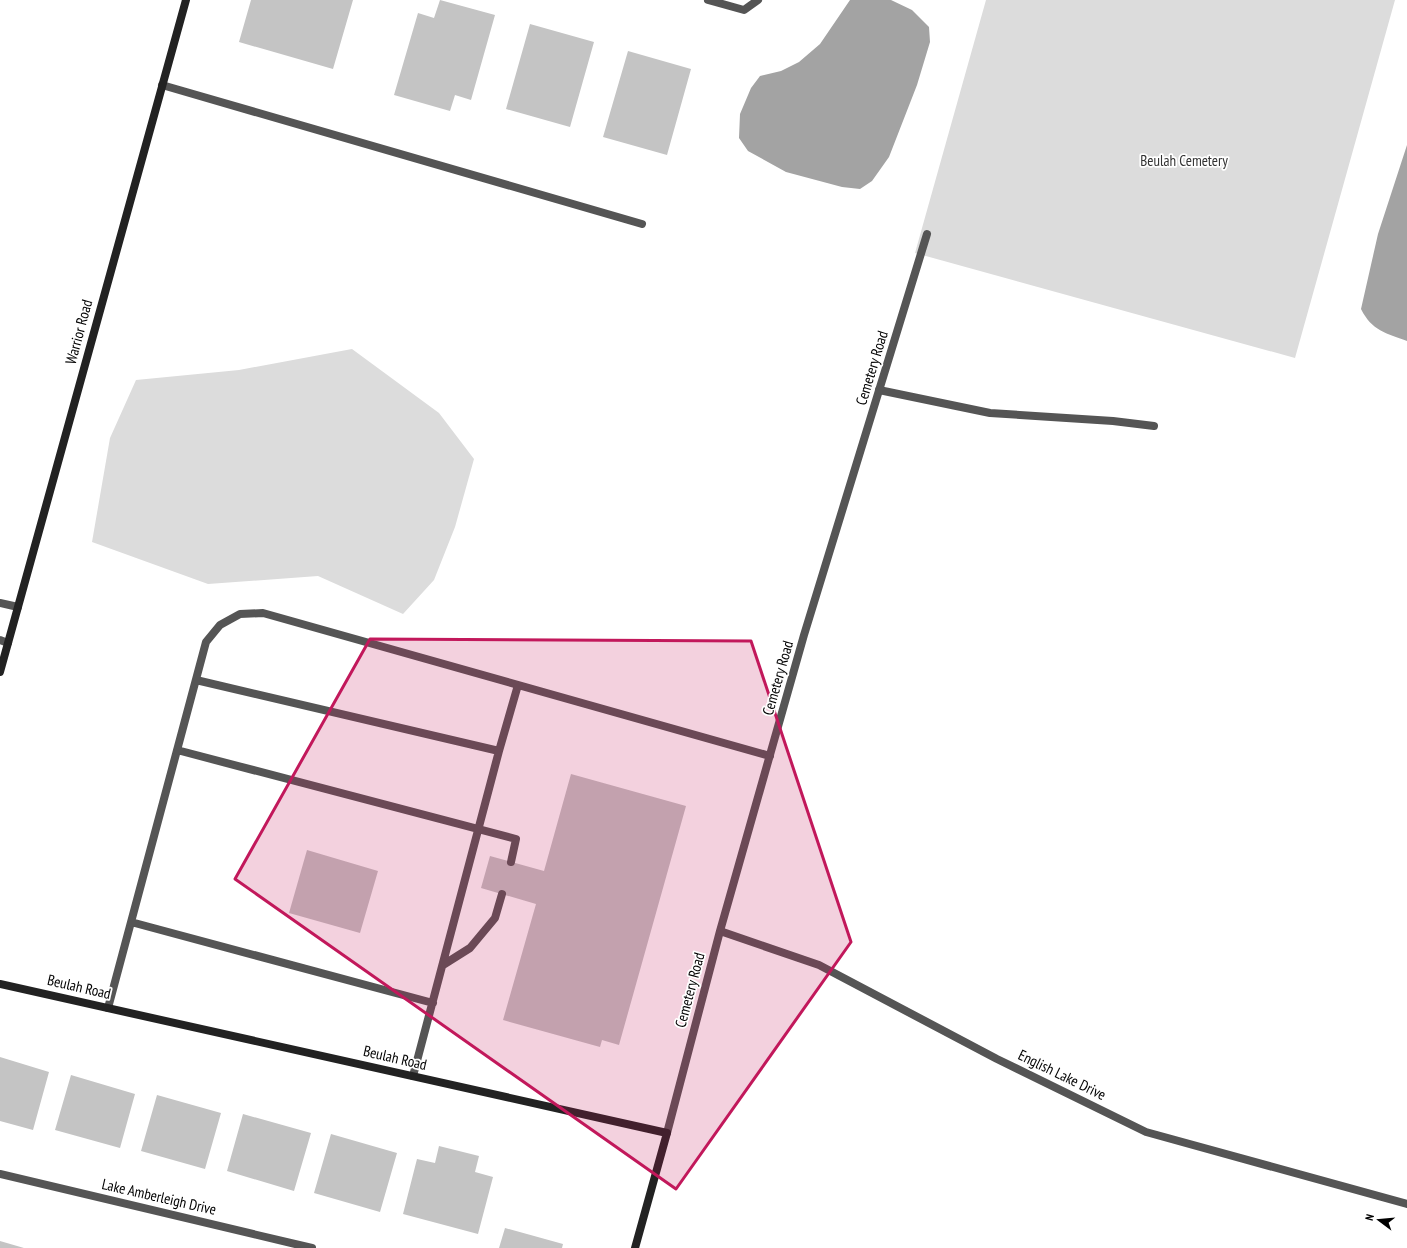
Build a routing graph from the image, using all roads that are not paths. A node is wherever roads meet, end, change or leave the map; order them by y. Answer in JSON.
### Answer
{"nodes":[{"id":1,"x":186,"y":0,"type":"edge"},
{"id":2,"x":708,"y":0,"type":"edge"},
{"id":3,"x":758,"y":0,"type":"edge"},
{"id":4,"x":162,"y":84,"type":"junction"},
{"id":5,"x":642,"y":224,"type":"dead end"},
{"id":6,"x":927,"y":234,"type":"dead end"},
{"id":7,"x":879,"y":390,"type":"junction"},
{"id":8,"x":1154,"y":426,"type":"dead end"},
{"id":9,"x":0,"y":603,"type":"edge"},
{"id":10,"x":18,"y":607,"type":"junction"},
{"id":11,"x":4,"y":642,"type":"edge"},
{"id":12,"x":0,"y":672,"type":"edge"},
{"id":13,"x":196,"y":680,"type":"junction"},
{"id":14,"x":518,"y":685,"type":"junction"},
{"id":15,"x":177,"y":750,"type":"junction"},
{"id":16,"x":499,"y":751,"type":"junction"},
{"id":17,"x":770,"y":756,"type":"junction"},
{"id":18,"x":479,"y":829,"type":"junction"},
{"id":19,"x":511,"y":862,"type":"dead end"},
{"id":20,"x":502,"y":894,"type":"dead end"},
{"id":21,"x":131,"y":922,"type":"junction"},
{"id":22,"x":720,"y":931,"type":"junction"},
{"id":23,"x":443,"y":966,"type":"junction"},
{"id":24,"x":0,"y":984,"type":"edge"},
{"id":25,"x":433,"y":1003,"type":"junction"},
{"id":26,"x":108,"y":1008,"type":"junction"},
{"id":27,"x":413,"y":1076,"type":"junction"},
{"id":28,"x":667,"y":1133,"type":"junction"},
{"id":29,"x":0,"y":1174,"type":"edge"},
{"id":30,"x":1407,"y":1204,"type":"edge"},
{"id":31,"x":312,"y":1248,"type":"edge"},
{"id":32,"x":635,"y":1248,"type":"edge"}],
"edges":[{"from":1,"to":4,"type":"street","name":"Warrior Road"},
{"from":2,"to":3,"type":"street"},
{"from":4,"to":5,"type":"street"},
{"from":4,"to":10,"type":"street","name":"Warrior Road"},
{"from":6,"to":7,"type":"street","name":"Cemetery Road"},
{"from":7,"to":8,"type":"street"},
{"from":7,"to":17,"type":"street","name":"Cemetery Road"},
{"from":9,"to":10,"type":"street"},
{"from":10,"to":11,"type":"street","name":"Warrior Road"},
{"from":11,"to":12,"type":"street","name":"Warrior Road"},
{"from":13,"to":14,"type":"street"},
{"from":13,"to":15,"type":"street"},
{"from":13,"to":16,"type":"street"},
{"from":14,"to":16,"type":"street"},
{"from":14,"to":17,"type":"street"},
{"from":15,"to":18,"type":"street"},
{"from":15,"to":21,"type":"street"},
{"from":16,"to":18,"type":"street"},
{"from":17,"to":22,"type":"street","name":"Cemetery Road"},
{"from":18,"to":19,"type":"street"},
{"from":18,"to":23,"type":"street"},
{"from":20,"to":23,"type":"street"},
{"from":21,"to":25,"type":"street"},
{"from":21,"to":26,"type":"street"},
{"from":22,"to":28,"type":"street","name":"Cemetery Road"},
{"from":22,"to":30,"type":"street","name":"English Lake Drive"},
{"from":23,"to":25,"type":"street"},
{"from":24,"to":26,"type":"street","name":"Beulah Road"},
{"from":25,"to":27,"type":"street"},
{"from":26,"to":27,"type":"street","name":"Beulah Road"},
{"from":27,"to":28,"type":"street","name":"Beulah Road"},
{"from":28,"to":32,"type":"street"},
{"from":29,"to":31,"type":"street","name":"Lake Amberleigh Drive"}]}
